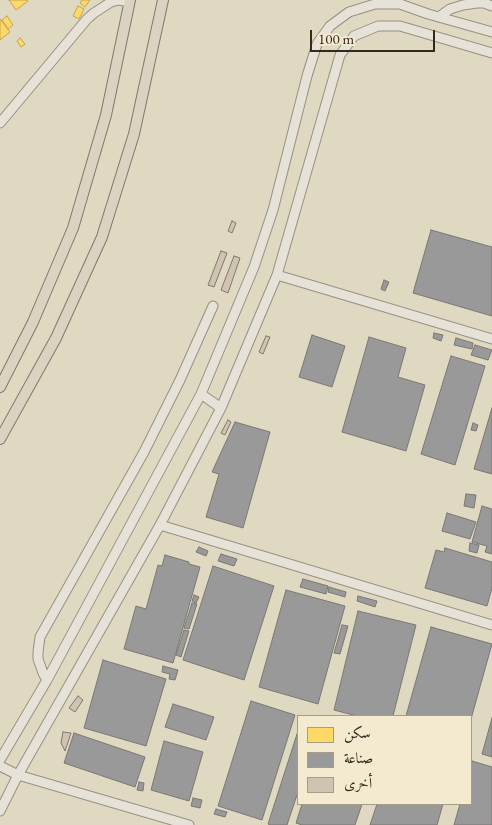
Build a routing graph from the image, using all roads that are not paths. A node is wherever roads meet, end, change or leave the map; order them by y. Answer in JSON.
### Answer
{"nodes":[{"id":1,"x":163,"y":0,"type":"edge"},
{"id":2,"x":169,"y":0,"type":"edge"},
{"id":3,"x":129,"y":1,"type":"edge"},
{"id":4,"x":492,"y":6,"type":"edge"},
{"id":5,"x":439,"y":17,"type":"junction"},
{"id":6,"x":158,"y":26,"type":"junction"},
{"id":7,"x":492,"y":32,"type":"edge"},
{"id":8,"x":492,"y":53,"type":"edge"},
{"id":9,"x":0,"y":123,"type":"edge"},
{"id":10,"x":277,"y":275,"type":"junction"},
{"id":11,"x":213,"y":306,"type":"dead end"},
{"id":12,"x":492,"y":339,"type":"edge"},
{"id":13,"x":0,"y":387,"type":"edge"},
{"id":14,"x":200,"y":394,"type":"junction"},
{"id":15,"x":221,"y":408,"type":"junction"},
{"id":16,"x":0,"y":439,"type":"edge"},
{"id":17,"x":160,"y":525,"type":"junction"},
{"id":18,"x":492,"y":625,"type":"edge"},
{"id":19,"x":47,"y":680,"type":"junction"},
{"id":20,"x":0,"y":760,"type":"edge"},
{"id":21,"x":0,"y":766,"type":"edge"},
{"id":22,"x":18,"y":775,"type":"junction"},
{"id":23,"x":0,"y":811,"type":"edge"},
{"id":24,"x":189,"y":825,"type":"edge"}],
"edges":[{"from":1,"to":6,"type":"main road"},
{"from":2,"to":6,"type":"main road"},
{"from":3,"to":9,"type":"street"},
{"from":3,"to":13,"type":"main road"},
{"from":4,"to":5,"type":"street"},
{"from":5,"to":7,"type":"street"},
{"from":5,"to":14,"type":"street"},
{"from":6,"to":16,"type":"main road"},
{"from":8,"to":10,"type":"street"},
{"from":10,"to":12,"type":"street"},
{"from":10,"to":15,"type":"street"},
{"from":11,"to":19,"type":"street"},
{"from":14,"to":15,"type":"street"},
{"from":14,"to":19,"type":"street"},
{"from":15,"to":17,"type":"street"},
{"from":17,"to":18,"type":"street"},
{"from":17,"to":22,"type":"street"},
{"from":19,"to":20,"type":"street"},
{"from":21,"to":22,"type":"street"},
{"from":22,"to":23,"type":"street"},
{"from":22,"to":24,"type":"street"}]}
